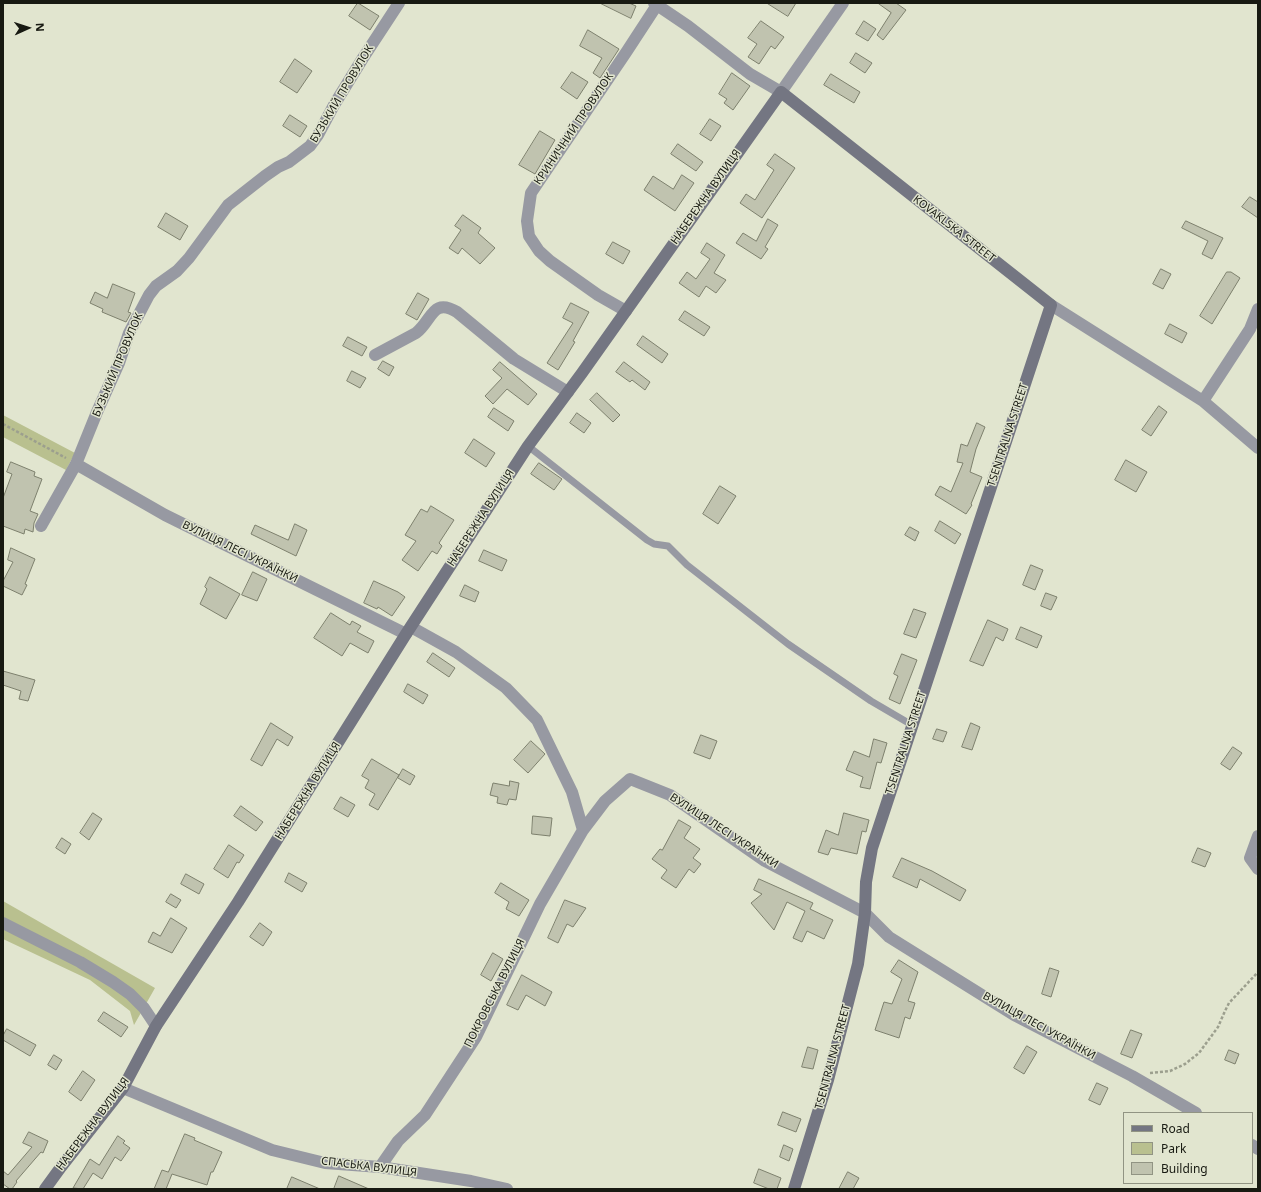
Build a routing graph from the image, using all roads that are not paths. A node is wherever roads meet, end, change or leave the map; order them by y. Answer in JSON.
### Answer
{"nodes":[{"id":1,"x":399,"y":3,"type":"edge"},
{"id":2,"x":843,"y":3,"type":"edge"},
{"id":3,"x":656,"y":4,"type":"edge"},
{"id":4,"x":781,"y":92,"type":"junction"},
{"id":5,"x":1051,"y":305,"type":"junction"},
{"id":6,"x":1258,"y":309,"type":"edge"},
{"id":7,"x":626,"y":311,"type":"junction"},
{"id":8,"x":375,"y":355,"type":"dead end"},
{"id":9,"x":568,"y":392,"type":"junction"},
{"id":10,"x":1203,"y":401,"type":"junction"},
{"id":11,"x":528,"y":446,"type":"junction"},
{"id":12,"x":1258,"y":448,"type":"edge"},
{"id":13,"x":76,"y":464,"type":"junction"},
{"id":14,"x":41,"y":526,"type":"dead end"},
{"id":15,"x":408,"y":631,"type":"junction"},
{"id":16,"x":912,"y":725,"type":"junction"},
{"id":17,"x":583,"y":830,"type":"junction"},
{"id":18,"x":1258,"y":836,"type":"edge"},
{"id":19,"x":1258,"y":869,"type":"edge"},
{"id":20,"x":865,"y":913,"type":"junction"},
{"id":21,"x":3,"y":923,"type":"edge"},
{"id":22,"x":156,"y":1026,"type":"junction"},
{"id":23,"x":123,"y":1088,"type":"junction"},
{"id":24,"x":1194,"y":1112,"type":"edge"},
{"id":25,"x":380,"y":1167,"type":"junction"},
{"id":26,"x":469,"y":1185,"type":"edge"},
{"id":27,"x":46,"y":1189,"type":"edge"},
{"id":28,"x":507,"y":1189,"type":"edge"},
{"id":29,"x":794,"y":1189,"type":"edge"}],
"edges":[{"from":1,"to":13,"type":"street","name":"БУЗЬКИЙ ПРОВУЛОК"},
{"from":2,"to":4,"type":"street","name":"НАБЕРЕЖНА ВУЛИЦЯ"},
{"from":3,"to":4,"type":"street","name":"KOVAKLSKA STREET"},
{"from":3,"to":7,"type":"street","name":"КРИНИЧНИЙ ПРОВУЛОК"},
{"from":4,"to":5,"type":"street","name":"KOVAKLSKA STREET"},
{"from":4,"to":7,"type":"street","name":"НАБЕРЕЖНА ВУЛИЦЯ"},
{"from":5,"to":10,"type":"street","name":"KOVAKLSKA STREET"},
{"from":5,"to":16,"type":"street","name":"TSENTRALNA STREET"},
{"from":6,"to":10,"type":"street"},
{"from":7,"to":9,"type":"street","name":"НАБЕРЕЖНА ВУЛИЦЯ"},
{"from":8,"to":9,"type":"street"},
{"from":9,"to":11,"type":"street","name":"НАБЕРЕЖНА ВУЛИЦЯ"},
{"from":10,"to":12,"type":"street","name":"KOVAKLSKA STREET"},
{"from":11,"to":15,"type":"street","name":"НАБЕРЕЖНА ВУЛИЦЯ"},
{"from":11,"to":16,"type":"lane"},
{"from":13,"to":14,"type":"street","name":"БУЗЬКИЙ ПРОВУЛОК"},
{"from":13,"to":15,"type":"street","name":"ВУЛИЦЯ ЛЕСІ УКРАЇНКИ"},
{"from":15,"to":17,"type":"street","name":"ВУЛИЦЯ ЛЕСІ УКРАЇНКИ"},
{"from":15,"to":22,"type":"street","name":"НАБЕРЕЖНА ВУЛИЦЯ"},
{"from":16,"to":20,"type":"street","name":"TSENTRALNA STREET"},
{"from":17,"to":20,"type":"street","name":"ВУЛИЦЯ ЛЕСІ УКРАЇНКИ"},
{"from":17,"to":25,"type":"street","name":"ПОКРОВСЬКА ВУЛИЦЯ"},
{"from":18,"to":19,"type":"street"},
{"from":20,"to":24,"type":"street","name":"ВУЛИЦЯ ЛЕСІ УКРАЇНКИ"},
{"from":20,"to":29,"type":"street","name":"TSENTRALNA STREET"},
{"from":21,"to":22,"type":"street"},
{"from":22,"to":23,"type":"street","name":"НАБЕРЕЖНА ВУЛИЦЯ"},
{"from":23,"to":25,"type":"street","name":"СПАСЬКА ВУЛИЦЯ"},
{"from":23,"to":27,"type":"street","name":"НАБЕРЕЖНА ВУЛИЦЯ"},
{"from":25,"to":26,"type":"street","name":"СПАСЬКА ВУЛИЦЯ"},
{"from":26,"to":28,"type":"street","name":"СПАСЬКА ВУЛИЦЯ"}]}
